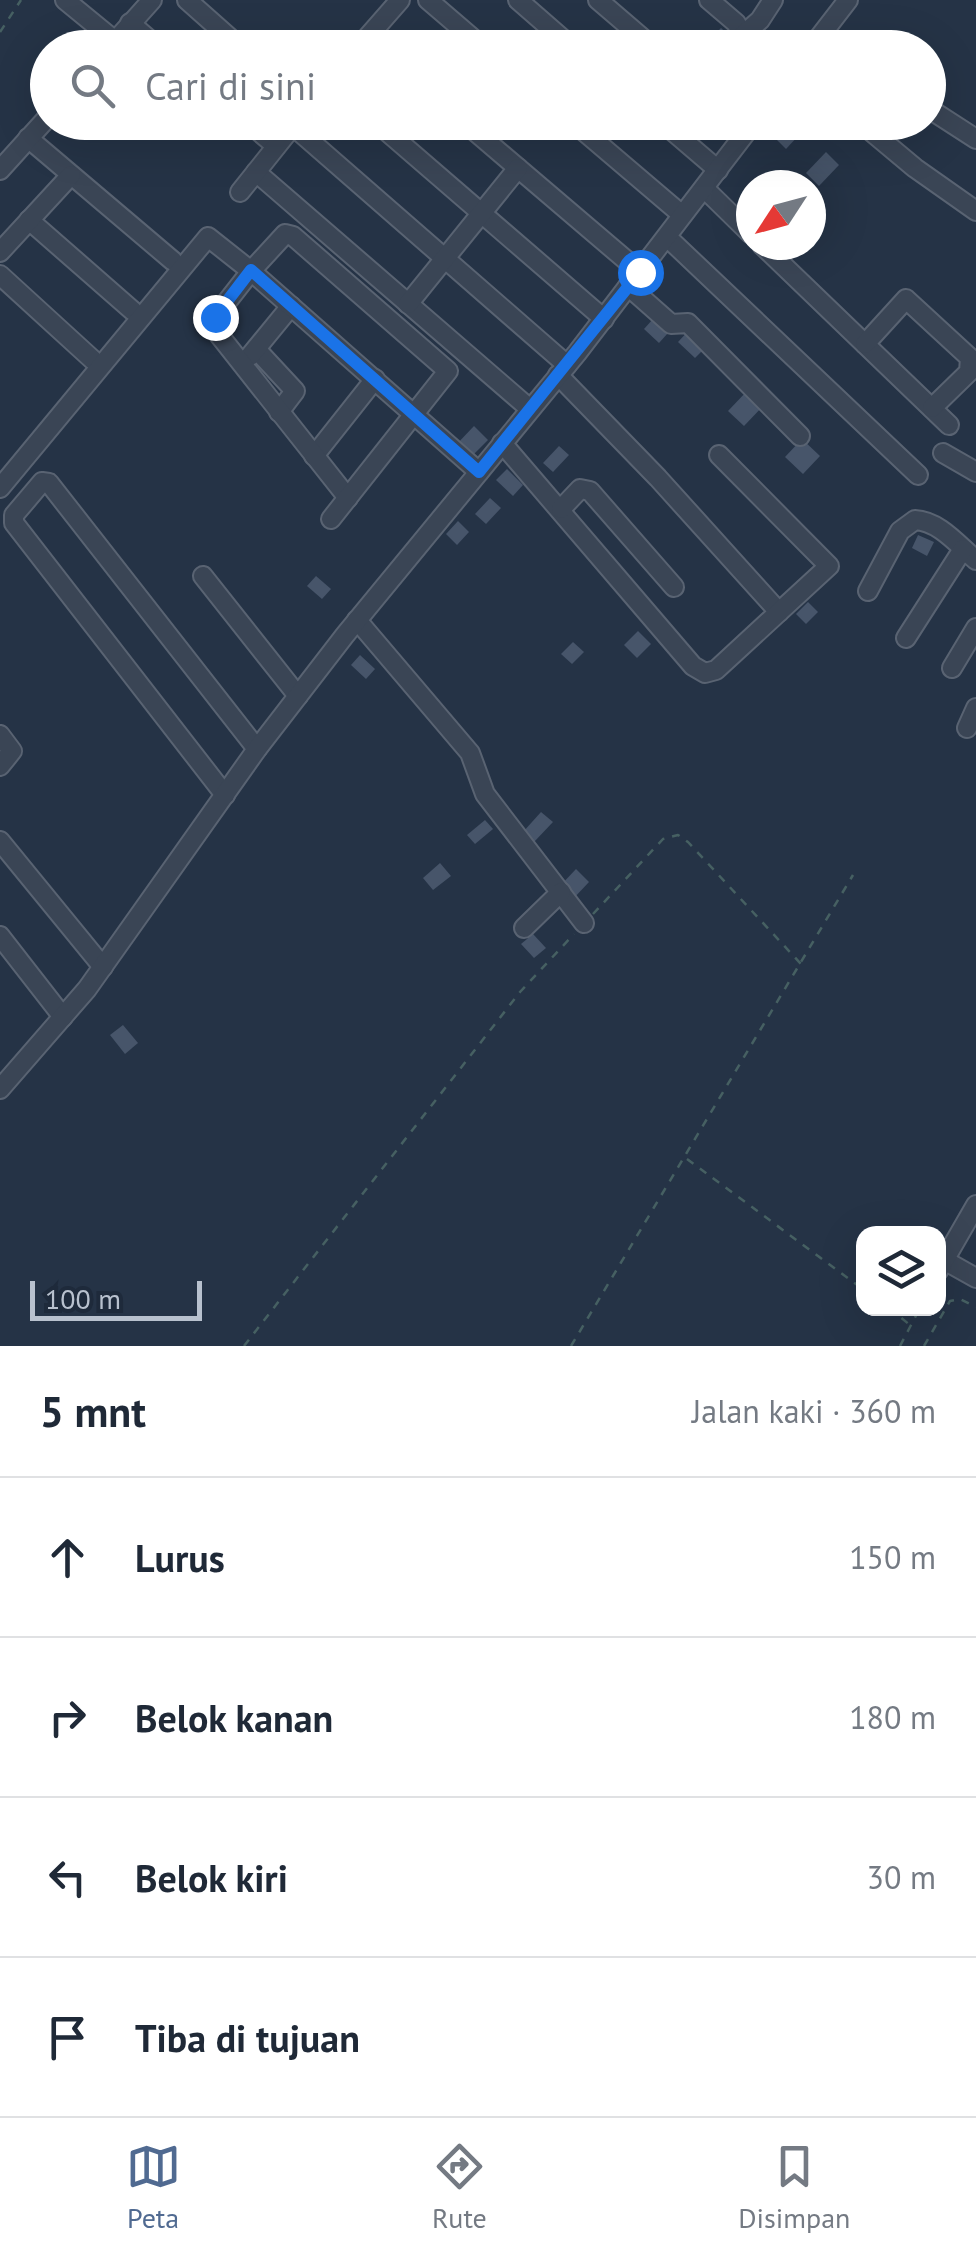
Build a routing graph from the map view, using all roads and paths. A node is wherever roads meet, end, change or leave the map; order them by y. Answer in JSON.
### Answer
{"nodes":[{"id":1,"x":21,"y":0,"type":"edge"},
{"id":2,"x":152,"y":0,"type":"edge"},
{"id":3,"x":186,"y":0,"type":"edge"},
{"id":4,"x":400,"y":0,"type":"edge"},
{"id":5,"x":428,"y":0,"type":"edge"},
{"id":6,"x":518,"y":0,"type":"edge"},
{"id":7,"x":598,"y":0,"type":"edge"},
{"id":8,"x":615,"y":0,"type":"edge"},
{"id":9,"x":709,"y":0,"type":"edge"},
{"id":10,"x":773,"y":0,"type":"edge"},
{"id":11,"x":848,"y":0,"type":"edge"},
{"id":12,"x":74,"y":3,"type":"edge"},
{"id":13,"x":130,"y":23,"type":"junction"},
{"id":14,"x":99,"y":30,"type":"edge"},
{"id":15,"x":124,"y":30,"type":"edge"},
{"id":16,"x":138,"y":30,"type":"edge"},
{"id":17,"x":220,"y":30,"type":"edge"},
{"id":18,"x":378,"y":30,"type":"edge"},
{"id":19,"x":463,"y":30,"type":"edge"},
{"id":20,"x":553,"y":30,"type":"edge"},
{"id":21,"x":633,"y":30,"type":"edge"},
{"id":22,"x":648,"y":30,"type":"edge"},
{"id":23,"x":738,"y":30,"type":"edge"},
{"id":24,"x":751,"y":30,"type":"edge"},
{"id":25,"x":824,"y":30,"type":"edge"},
{"id":26,"x":0,"y":32,"type":"edge"},
{"id":27,"x":946,"y":120,"type":"edge"},
{"id":28,"x":28,"y":138,"type":"edge"},
{"id":29,"x":976,"y":139,"type":"edge"},
{"id":30,"x":30,"y":140,"type":"edge"},
{"id":31,"x":269,"y":140,"type":"edge"},
{"id":32,"x":281,"y":140,"type":"edge"},
{"id":33,"x":313,"y":140,"type":"edge"},
{"id":34,"x":397,"y":140,"type":"edge"},
{"id":35,"x":485,"y":140,"type":"edge"},
{"id":36,"x":594,"y":140,"type":"edge"},
{"id":37,"x":683,"y":140,"type":"edge"},
{"id":38,"x":739,"y":140,"type":"edge"},
{"id":39,"x":882,"y":140,"type":"edge"},
{"id":40,"x":276,"y":146,"type":"junction"},
{"id":41,"x":518,"y":168,"type":"junction"},
{"id":42,"x":0,"y":170,"type":"edge"},
{"id":43,"x":718,"y":170,"type":"junction"},
{"id":44,"x":256,"y":172,"type":"junction"},
{"id":45,"x":71,"y":174,"type":"junction"},
{"id":46,"x":704,"y":188,"type":"junction"},
{"id":47,"x":240,"y":192,"type":"dead end"},
{"id":48,"x":976,"y":211,"type":"edge"},
{"id":49,"x":482,"y":214,"type":"junction"},
{"id":50,"x":681,"y":214,"type":"junction"},
{"id":51,"x":736,"y":219,"type":"edge"},
{"id":52,"x":29,"y":220,"type":"junction"},
{"id":53,"x":667,"y":237,"type":"junction"},
{"id":54,"x":0,"y":252,"type":"edge"},
{"id":55,"x":446,"y":259,"type":"junction"},
{"id":56,"x":778,"y":260,"type":"edge"},
{"id":57,"x":172,"y":261,"type":"dead end"},
{"id":58,"x":251,"y":270,"type":"junction"},
{"id":59,"x":0,"y":275,"type":"edge"},
{"id":60,"x":634,"y":279,"type":"junction"},
{"id":61,"x":408,"y":304,"type":"junction"},
{"id":62,"x":291,"y":306,"type":"junction"},
{"id":63,"x":133,"y":311,"type":"dead end"},
{"id":64,"x":604,"y":318,"type":"junction"},
{"id":65,"x":865,"y":344,"type":"junction"},
{"id":66,"x":256,"y":349,"type":"junction"},
{"id":67,"x":94,"y":360,"type":"dead end"},
{"id":68,"x":242,"y":365,"type":"junction"},
{"id":69,"x":563,"y":370,"type":"junction"},
{"id":70,"x":375,"y":380,"type":"junction"},
{"id":71,"x":932,"y":408,"type":"junction"},
{"id":72,"x":530,"y":410,"type":"junction"},
{"id":73,"x":280,"y":412,"type":"junction"},
{"id":74,"x":414,"y":415,"type":"junction"},
{"id":75,"x":949,"y":426,"type":"dead end"},
{"id":76,"x":800,"y":436,"type":"dead end"},
{"id":77,"x":502,"y":444,"type":"junction"},
{"id":78,"x":943,"y":453,"type":"dead end"},
{"id":79,"x":720,"y":455,"type":"dead end"},
{"id":80,"x":314,"y":456,"type":"junction"},
{"id":81,"x":973,"y":465,"type":"edge"},
{"id":82,"x":479,"y":472,"type":"junction"},
{"id":83,"x":918,"y":474,"type":"dead end"},
{"id":84,"x":0,"y":488,"type":"edge"},
{"id":85,"x":348,"y":498,"type":"junction"},
{"id":86,"x":560,"y":508,"type":"junction"},
{"id":87,"x":331,"y":519,"type":"dead end"},
{"id":88,"x":969,"y":554,"type":"edge"},
{"id":89,"x":202,"y":576,"type":"dead end"},
{"id":90,"x":674,"y":587,"type":"dead end"},
{"id":91,"x":868,"y":591,"type":"dead end"},
{"id":92,"x":776,"y":609,"type":"junction"},
{"id":93,"x":357,"y":620,"type":"junction"},
{"id":94,"x":976,"y":628,"type":"edge"},
{"id":95,"x":906,"y":638,"type":"dead end"},
{"id":96,"x":952,"y":668,"type":"dead end"},
{"id":97,"x":298,"y":696,"type":"junction"},
{"id":98,"x":976,"y":708,"type":"edge"},
{"id":99,"x":967,"y":728,"type":"dead end"},
{"id":100,"x":0,"y":735,"type":"edge"},
{"id":101,"x":257,"y":749,"type":"junction"},
{"id":102,"x":0,"y":766,"type":"edge"},
{"id":103,"x":225,"y":794,"type":"junction"},
{"id":104,"x":0,"y":841,"type":"edge"},
{"id":105,"x":853,"y":875,"type":"dead end"},
{"id":106,"x":561,"y":892,"type":"junction"},
{"id":107,"x":584,"y":923,"type":"junction"},
{"id":108,"x":524,"y":928,"type":"dead end"},
{"id":109,"x":0,"y":936,"type":"edge"},
{"id":110,"x":801,"y":964,"type":"junction"},
{"id":111,"x":103,"y":967,"type":"junction"},
{"id":112,"x":62,"y":1017,"type":"junction"},
{"id":113,"x":0,"y":1089,"type":"edge"},
{"id":114,"x":686,"y":1158,"type":"junction"},
{"id":115,"x":975,"y":1210,"type":"edge"},
{"id":116,"x":946,"y":1258,"type":"edge"},
{"id":117,"x":946,"y":1268,"type":"edge"},
{"id":118,"x":976,"y":1278,"type":"edge"},
{"id":119,"x":856,"y":1284,"type":"edge"},
{"id":120,"x":976,"y":1306,"type":"edge"},
{"id":121,"x":899,"y":1316,"type":"edge"},
{"id":122,"x":916,"y":1316,"type":"edge"},
{"id":123,"x":912,"y":1326,"type":"junction"},
{"id":124,"x":244,"y":1346,"type":"edge"},
{"id":125,"x":572,"y":1346,"type":"edge"},
{"id":126,"x":900,"y":1346,"type":"edge"},
{"id":127,"x":924,"y":1346,"type":"edge"}],
"edges":[{"from":1,"to":26,"type":"path"},
{"from":2,"to":13,"type":"street"},
{"from":3,"to":17,"type":"street"},
{"from":4,"to":18,"type":"street"},
{"from":5,"to":19,"type":"street"},
{"from":6,"to":20,"type":"street"},
{"from":7,"to":21,"type":"street"},
{"from":8,"to":22,"type":"street"},
{"from":9,"to":23,"type":"street"},
{"from":10,"to":24,"type":"street"},
{"from":11,"to":25,"type":"street"},
{"from":12,"to":14,"type":"street"},
{"from":13,"to":15,"type":"street"},
{"from":13,"to":16,"type":"street"},
{"from":27,"to":29,"type":"street"},
{"from":28,"to":42,"type":"street"},
{"from":30,"to":45,"type":"street"},
{"from":31,"to":40,"type":"street"},
{"from":32,"to":40,"type":"street"},
{"from":33,"to":55,"type":"street"},
{"from":34,"to":49,"type":"street"},
{"from":35,"to":41,"type":"street"},
{"from":36,"to":50,"type":"street"},
{"from":37,"to":43,"type":"street"},
{"from":38,"to":43,"type":"street"},
{"from":39,"to":48,"type":"street"},
{"from":40,"to":44,"type":"street"},
{"from":41,"to":49,"type":"street"},
{"from":41,"to":60,"type":"street"},
{"from":43,"to":46,"type":"street"},
{"from":44,"to":47,"type":"street"},
{"from":44,"to":61,"type":"street"},
{"from":45,"to":52,"type":"street"},
{"from":45,"to":57,"type":"street"},
{"from":46,"to":50,"type":"street"},
{"from":46,"to":51,"type":"street"},
{"from":49,"to":55,"type":"street"},
{"from":49,"to":64,"type":"street"},
{"from":50,"to":53,"type":"street"},
{"from":52,"to":54,"type":"street"},
{"from":52,"to":63,"type":"street"},
{"from":53,"to":60,"type":"street"},
{"from":53,"to":83,"type":"street"},
{"from":55,"to":61,"type":"street"},
{"from":55,"to":69,"type":"street"},
{"from":56,"to":65,"type":"street"},
{"from":58,"to":62,"type":"street"},
{"from":58,"to":68,"type":"street"},
{"from":58,"to":74,"type":"street"},
{"from":58,"to":84,"type":"street"},
{"from":59,"to":67,"type":"street"},
{"from":60,"to":64,"type":"street"},
{"from":60,"to":76,"type":"street"},
{"from":61,"to":72,"type":"street"},
{"from":62,"to":66,"type":"street"},
{"from":62,"to":70,"type":"street"},
{"from":64,"to":69,"type":"street"},
{"from":65,"to":71,"type":"street"},
{"from":65,"to":71,"type":"street"},
{"from":66,"to":68,"type":"street"},
{"from":66,"to":73,"type":"street"},
{"from":68,"to":73,"type":"street"},
{"from":69,"to":72,"type":"street"},
{"from":69,"to":92,"type":"street"},
{"from":70,"to":74,"type":"street"},
{"from":70,"to":80,"type":"street"},
{"from":71,"to":75,"type":"street"},
{"from":72,"to":77,"type":"street"},
{"from":73,"to":80,"type":"street"},
{"from":74,"to":82,"type":"street"},
{"from":74,"to":85,"type":"street"},
{"from":77,"to":82,"type":"street"},
{"from":77,"to":86,"type":"street"},
{"from":78,"to":81,"type":"street"},
{"from":79,"to":92,"type":"street"},
{"from":80,"to":85,"type":"street"},
{"from":82,"to":93,"type":"street"},
{"from":85,"to":87,"type":"street"},
{"from":86,"to":90,"type":"street"},
{"from":86,"to":92,"type":"street"},
{"from":88,"to":91,"type":"street"},
{"from":88,"to":95,"type":"street"},
{"from":89,"to":97,"type":"street"},
{"from":93,"to":97,"type":"street"},
{"from":93,"to":106,"type":"street"},
{"from":94,"to":96,"type":"street"},
{"from":97,"to":101,"type":"street"},
{"from":98,"to":99,"type":"street"},
{"from":100,"to":102,"type":"street"},
{"from":101,"to":103,"type":"street"},
{"from":101,"to":103,"type":"street"},
{"from":103,"to":111,"type":"street"},
{"from":104,"to":111,"type":"street"},
{"from":105,"to":110,"type":"path"},
{"from":106,"to":107,"type":"street"},
{"from":106,"to":108,"type":"street"},
{"from":107,"to":110,"type":"path"},
{"from":107,"to":124,"type":"path"},
{"from":109,"to":112,"type":"street"},
{"from":110,"to":114,"type":"path"},
{"from":111,"to":112,"type":"street"},
{"from":112,"to":113,"type":"street"},
{"from":114,"to":119,"type":"path"},
{"from":114,"to":125,"type":"path"},
{"from":115,"to":116,"type":"street"},
{"from":117,"to":118,"type":"street"},
{"from":120,"to":127,"type":"path"},
{"from":121,"to":123,"type":"path"},
{"from":122,"to":123,"type":"path"},
{"from":123,"to":126,"type":"path"}]}
